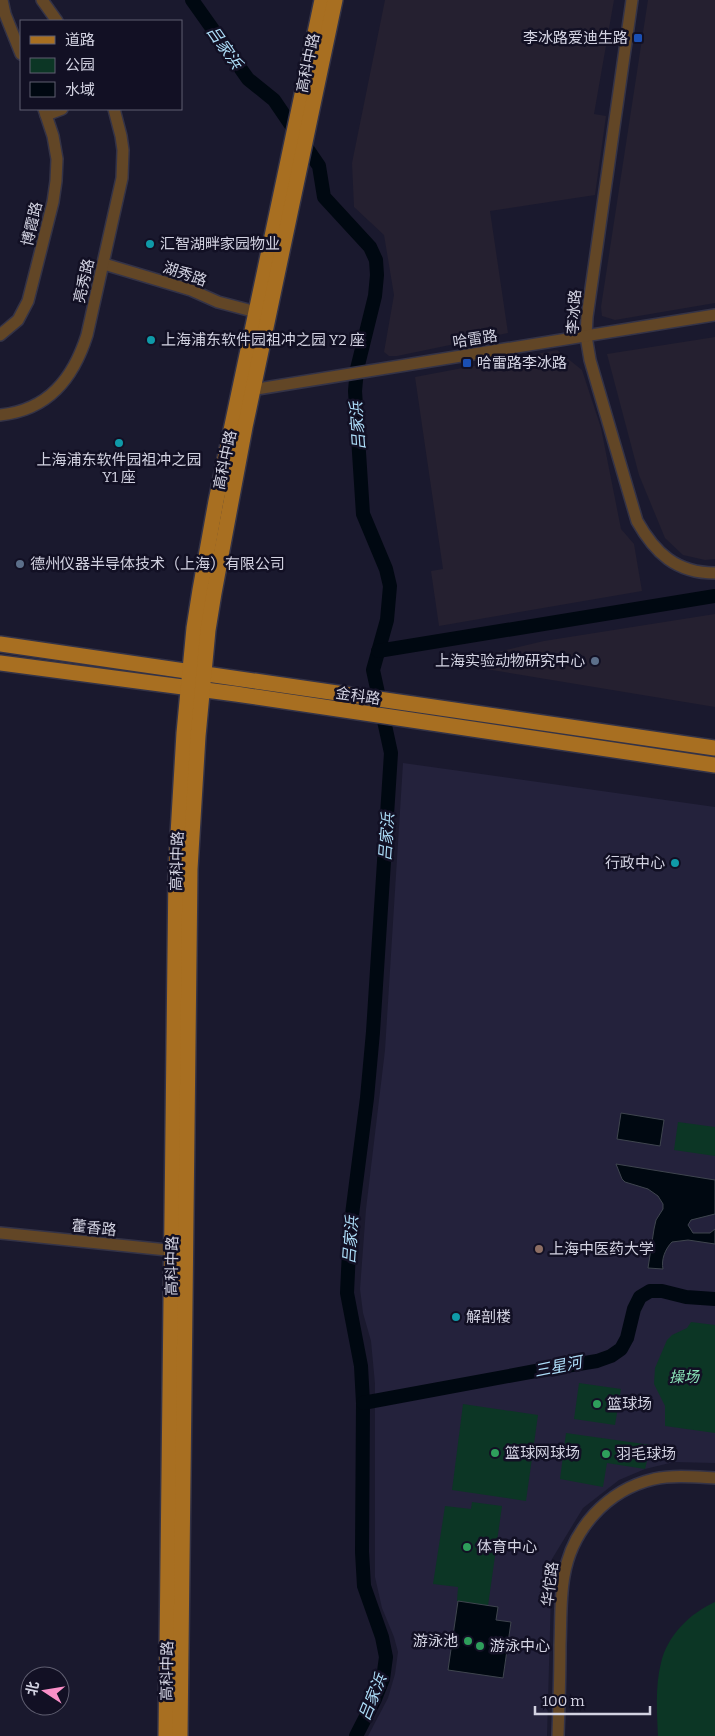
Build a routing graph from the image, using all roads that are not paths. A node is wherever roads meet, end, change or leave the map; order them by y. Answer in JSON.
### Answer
{"nodes":[{"id":1,"x":2,"y":0,"type":"edge"},
{"id":2,"x":42,"y":0,"type":"edge"},
{"id":3,"x":322,"y":0,"type":"edge"},
{"id":4,"x":335,"y":0,"type":"edge"},
{"id":5,"x":632,"y":0,"type":"edge"},
{"id":6,"x":56,"y":20,"type":"edge"},
{"id":7,"x":20,"y":52,"type":"edge"},
{"id":8,"x":114,"y":110,"type":"edge"},
{"id":9,"x":45,"y":112,"type":"edge"},
{"id":10,"x":104,"y":264,"type":"junction"},
{"id":11,"x":256,"y":312,"type":"junction"},
{"id":12,"x":715,"y":315,"type":"edge"},
{"id":13,"x":0,"y":335,"type":"edge"},
{"id":14,"x":586,"y":336,"type":"junction"},
{"id":15,"x":246,"y":391,"type":"junction"},
{"id":16,"x":0,"y":415,"type":"edge"},
{"id":17,"x":715,"y":573,"type":"edge"},
{"id":18,"x":0,"y":644,"type":"edge"},
{"id":19,"x":0,"y":662,"type":"edge"},
{"id":20,"x":196,"y":672,"type":"junction"},
{"id":21,"x":195,"y":689,"type":"junction"},
{"id":22,"x":715,"y":748,"type":"edge"},
{"id":23,"x":715,"y":764,"type":"edge"},
{"id":24,"x":0,"y":1233,"type":"edge"},
{"id":25,"x":179,"y":1251,"type":"junction"},
{"id":26,"x":715,"y":1478,"type":"edge"},
{"id":27,"x":715,"y":1482,"type":"edge"},
{"id":28,"x":166,"y":1736,"type":"edge"},
{"id":29,"x":180,"y":1736,"type":"edge"},
{"id":30,"x":558,"y":1736,"type":"edge"},
{"id":31,"x":563,"y":1736,"type":"edge"}],
"edges":[{"from":1,"to":7,"type":"street"},
{"from":2,"to":6,"type":"street"},
{"from":3,"to":11,"type":"main road","name":"高科中路"},
{"from":4,"to":15,"type":"main road","name":"高科中路"},
{"from":5,"to":14,"type":"street","name":"李冰路"},
{"from":8,"to":10,"type":"street","name":"亮秀路"},
{"from":9,"to":13,"type":"street","name":"博霞路"},
{"from":10,"to":11,"type":"street","name":"湖秀路"},
{"from":10,"to":16,"type":"street","name":"亮秀路"},
{"from":11,"to":15,"type":"main road","name":"高科中路"},
{"from":12,"to":14,"type":"street","name":"哈雷路"},
{"from":14,"to":15,"type":"street","name":"哈雷路"},
{"from":14,"to":17,"type":"street","name":"李冰路"},
{"from":15,"to":20,"type":"main road","name":"高科中路"},
{"from":18,"to":20,"type":"main road","name":"金科路"},
{"from":19,"to":21,"type":"main road","name":"金科路"},
{"from":20,"to":21,"type":"main road","name":"高科中路"},
{"from":20,"to":22,"type":"main road","name":"金科路"},
{"from":21,"to":23,"type":"main road","name":"金科路"},
{"from":21,"to":25,"type":"main road","name":"高科中路"},
{"from":24,"to":25,"type":"street","name":"藿香路"},
{"from":25,"to":28,"type":"main road","name":"高科中路"},
{"from":25,"to":29,"type":"main road","name":"高科中路"},
{"from":26,"to":30,"type":"street","name":"华佗路"},
{"from":27,"to":31,"type":"street","name":"华佗路"}]}
